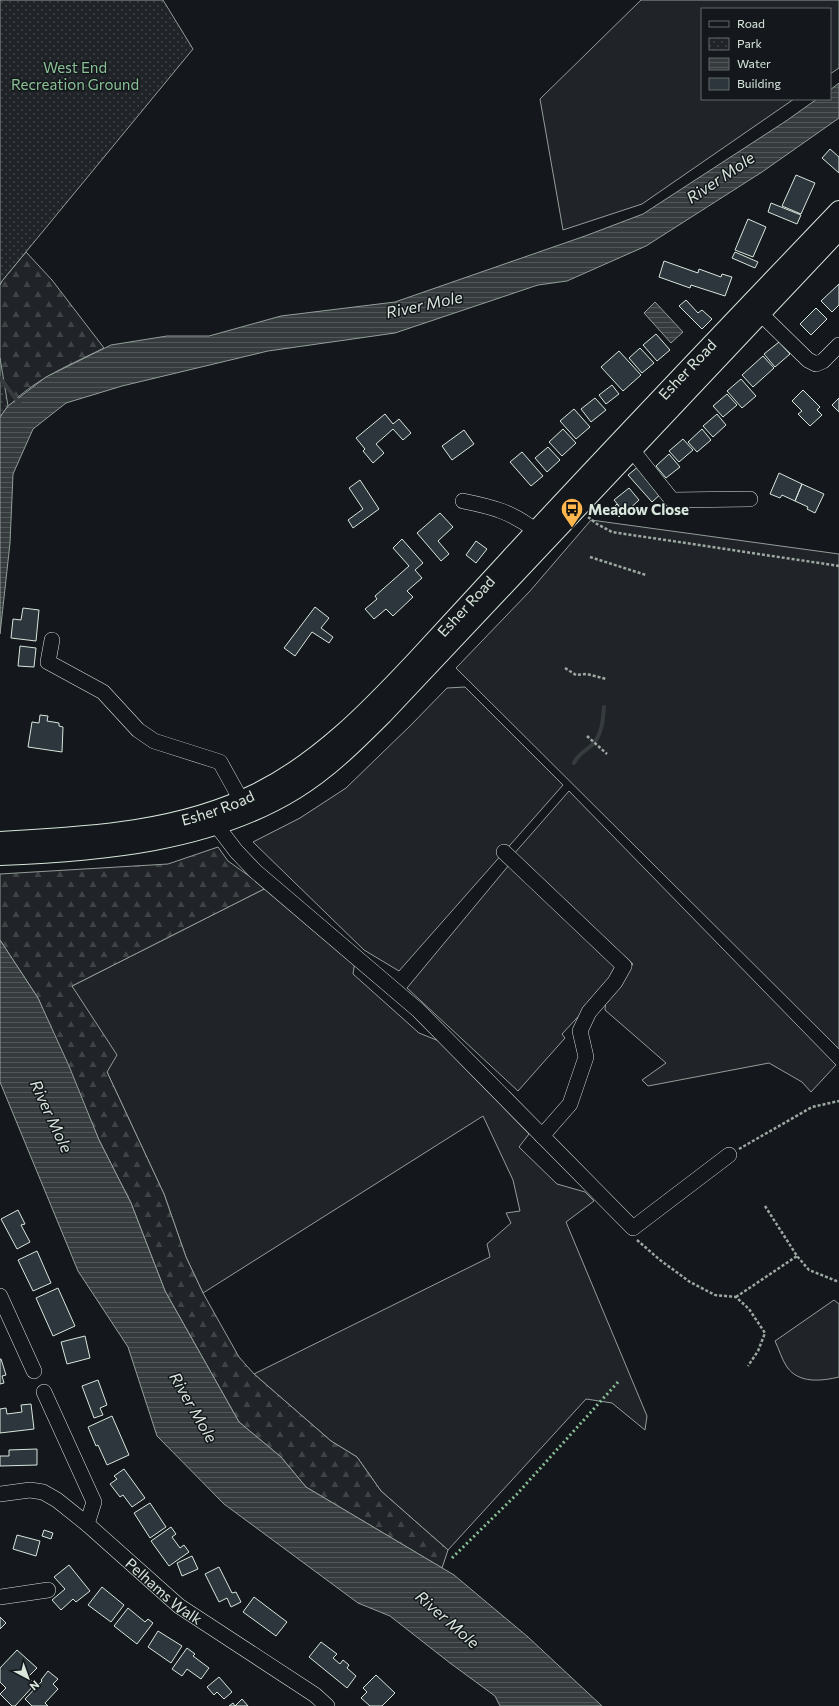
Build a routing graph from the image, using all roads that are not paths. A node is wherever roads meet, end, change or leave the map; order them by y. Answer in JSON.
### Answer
{"nodes":[{"id":1,"x":839,"y":210,"type":"edge"},
{"id":2,"x":839,"y":231,"type":"edge"},
{"id":3,"x":761,"y":314,"type":"junction"},
{"id":4,"x":839,"y":345,"type":"edge"},
{"id":5,"x":632,"y":450,"type":"junction"},
{"id":6,"x":750,"y":499,"type":"dead end"},
{"id":7,"x":463,"y":501,"type":"dead end"},
{"id":8,"x":536,"y":531,"type":"junction"},
{"id":9,"x":52,"y":640,"type":"dead end"},
{"id":10,"x":241,"y":800,"type":"junction"},
{"id":11,"x":217,"y":826,"type":"junction"},
{"id":12,"x":0,"y":841,"type":"edge"},
{"id":13,"x":504,"y":852,"type":"dead end"},
{"id":14,"x":0,"y":856,"type":"edge"},
{"id":15,"x":542,"y":1136,"type":"junction"},
{"id":16,"x":729,"y":1155,"type":"road end"},
{"id":17,"x":0,"y":1296,"type":"edge"},
{"id":18,"x":6,"y":1323,"type":"edge"},
{"id":19,"x":34,"y":1371,"type":"dead end"},
{"id":20,"x":44,"y":1392,"type":"dead end"},
{"id":21,"x":0,"y":1494,"type":"edge"},
{"id":22,"x":87,"y":1524,"type":"junction"},
{"id":23,"x":48,"y":1590,"type":"dead end"},
{"id":24,"x":0,"y":1597,"type":"edge"},
{"id":25,"x":326,"y":1706,"type":"edge"}],
"edges":[{"from":1,"to":8,"type":"main road","name":"Esher Road"},
{"from":2,"to":3,"type":"main road","name":"Esher Road"},
{"from":3,"to":4,"type":"street"},
{"from":3,"to":5,"type":"main road","name":"Esher Road"},
{"from":5,"to":6,"type":"street"},
{"from":5,"to":11,"type":"main road","name":"Esher Road"},
{"from":7,"to":8,"type":"street"},
{"from":8,"to":10,"type":"main road","name":"Esher Road"},
{"from":9,"to":10,"type":"street"},
{"from":10,"to":12,"type":"main road","name":"Esher Road"},
{"from":11,"to":14,"type":"main road","name":"Esher Road"},
{"from":11,"to":15,"type":"street"},
{"from":13,"to":15,"type":"street"},
{"from":15,"to":16,"type":"street"},
{"from":17,"to":18,"type":"street"},
{"from":18,"to":19,"type":"street"},
{"from":20,"to":22,"type":"street"},
{"from":21,"to":22,"type":"street","name":"Pelhams Walk"},
{"from":22,"to":25,"type":"street","name":"Pelhams Walk"},
{"from":23,"to":24,"type":"street"}]}
